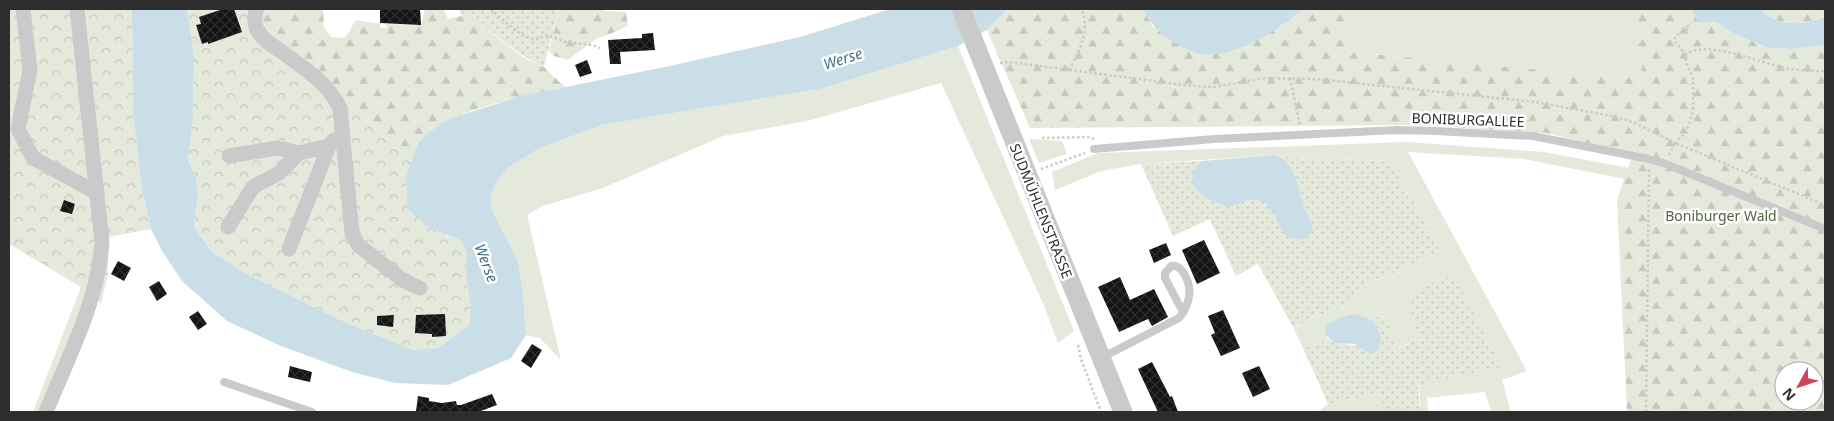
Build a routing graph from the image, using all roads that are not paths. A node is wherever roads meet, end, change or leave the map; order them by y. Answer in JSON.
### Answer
{"nodes":[{"id":1,"x":23,"y":9,"type":"edge"},
{"id":2,"x":77,"y":9,"type":"edge"},
{"id":3,"x":257,"y":9,"type":"edge"},
{"id":4,"x":960,"y":9,"type":"edge"},
{"id":5,"x":342,"y":129,"type":"junction"},
{"id":6,"x":328,"y":146,"type":"junction"},
{"id":7,"x":1094,"y":149,"type":"road end"},
{"id":8,"x":299,"y":153,"type":"junction"},
{"id":9,"x":229,"y":156,"type":"dead end"},
{"id":10,"x":97,"y":193,"type":"junction"},
{"id":11,"x":228,"y":227,"type":"dead end"},
{"id":12,"x":1825,"y":229,"type":"edge"},
{"id":13,"x":289,"y":249,"type":"dead end"},
{"id":14,"x":420,"y":288,"type":"dead end"},
{"id":15,"x":1183,"y":312,"type":"junction"},
{"id":16,"x":1101,"y":358,"type":"junction"},
{"id":17,"x":224,"y":382,"type":"dead end"},
{"id":18,"x":46,"y":412,"type":"edge"},
{"id":19,"x":312,"y":412,"type":"edge"},
{"id":20,"x":1123,"y":412,"type":"edge"}],
"edges":[{"from":1,"to":10,"type":"street"},
{"from":2,"to":10,"type":"street"},
{"from":3,"to":5,"type":"street"},
{"from":4,"to":16,"type":"street","name":"SUDMÜHLENSTRASSE"},
{"from":5,"to":6,"type":"street"},
{"from":5,"to":14,"type":"street"},
{"from":6,"to":8,"type":"street"},
{"from":6,"to":13,"type":"street"},
{"from":7,"to":12,"type":"lane","name":"BONIBURGALLEE"},
{"from":8,"to":9,"type":"street"},
{"from":8,"to":11,"type":"street"},
{"from":10,"to":18,"type":"street"},
{"from":15,"to":15,"type":"lane"},
{"from":15,"to":16,"type":"lane"},
{"from":16,"to":20,"type":"street","name":"SUDMÜHLENSTRASSE"},
{"from":17,"to":19,"type":"lane"}]}
